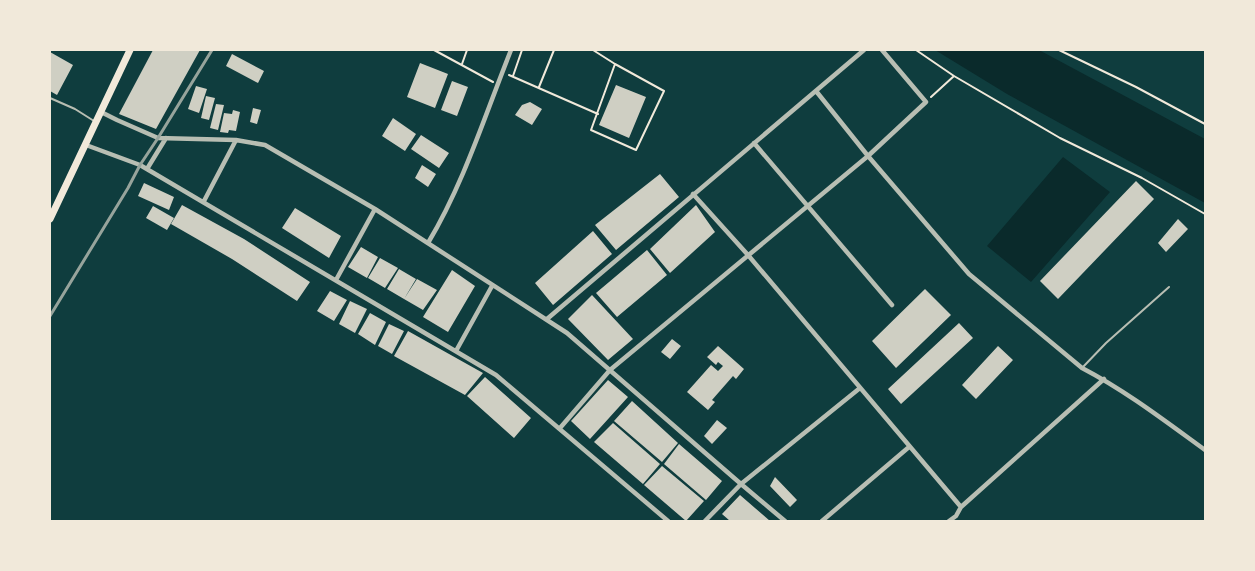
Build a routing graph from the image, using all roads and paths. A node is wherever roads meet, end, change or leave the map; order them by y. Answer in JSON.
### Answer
{"nodes":[{"id":1,"x":130,"y":50,"type":"edge"},
{"id":2,"x":434,"y":50,"type":"edge"},
{"id":3,"x":467,"y":50,"type":"edge"},
{"id":4,"x":511,"y":50,"type":"edge"},
{"id":5,"x":522,"y":50,"type":"edge"},
{"id":6,"x":554,"y":50,"type":"edge"},
{"id":7,"x":593,"y":50,"type":"edge"},
{"id":8,"x":864,"y":50,"type":"edge"},
{"id":9,"x":882,"y":50,"type":"edge"},
{"id":10,"x":916,"y":50,"type":"edge"},
{"id":11,"x":1059,"y":50,"type":"edge"},
{"id":12,"x":462,"y":64,"type":"junction"},
{"id":13,"x":615,"y":64,"type":"junction"},
{"id":14,"x":502,"y":72,"type":"junction"},
{"id":15,"x":513,"y":76,"type":"junction"},
{"id":16,"x":954,"y":76,"type":"junction"},
{"id":17,"x":497,"y":85,"type":"junction"},
{"id":18,"x":539,"y":87,"type":"junction"},
{"id":19,"x":816,"y":91,"type":"junction"},
{"id":20,"x":50,"y":98,"type":"edge"},
{"id":21,"x":926,"y":102,"type":"junction"},
{"id":22,"x":102,"y":112,"type":"junction"},
{"id":23,"x":598,"y":114,"type":"junction"},
{"id":24,"x":96,"y":123,"type":"junction"},
{"id":25,"x":1205,"y":124,"type":"edge"},
{"id":26,"x":166,"y":138,"type":"junction"},
{"id":27,"x":236,"y":140,"type":"junction"},
{"id":28,"x":754,"y":143,"type":"junction"},
{"id":29,"x":86,"y":145,"type":"junction"},
{"id":30,"x":868,"y":156,"type":"junction"},
{"id":31,"x":147,"y":169,"type":"junction"},
{"id":32,"x":693,"y":194,"type":"junction"},
{"id":33,"x":204,"y":201,"type":"junction"},
{"id":34,"x":808,"y":206,"type":"junction"},
{"id":35,"x":375,"y":209,"type":"junction"},
{"id":36,"x":1205,"y":214,"type":"edge"},
{"id":37,"x":50,"y":219,"type":"edge"},
{"id":38,"x":428,"y":243,"type":"junction"},
{"id":39,"x":748,"y":255,"type":"junction"},
{"id":40,"x":336,"y":280,"type":"junction"},
{"id":41,"x":492,"y":286,"type":"junction"},
{"id":42,"x":1169,"y":287,"type":"dead end"},
{"id":43,"x":892,"y":305,"type":"dead end"},
{"id":44,"x":547,"y":319,"type":"junction"},
{"id":45,"x":456,"y":351,"type":"junction"},
{"id":46,"x":1082,"y":368,"type":"junction"},
{"id":47,"x":610,"y":370,"type":"junction"},
{"id":48,"x":1104,"y":379,"type":"junction"},
{"id":49,"x":860,"y":388,"type":"junction"},
{"id":50,"x":560,"y":428,"type":"junction"},
{"id":51,"x":909,"y":447,"type":"junction"},
{"id":52,"x":1205,"y":450,"type":"edge"},
{"id":53,"x":741,"y":484,"type":"junction"},
{"id":54,"x":961,"y":507,"type":"junction"},
{"id":55,"x":668,"y":521,"type":"edge"},
{"id":56,"x":705,"y":521,"type":"edge"},
{"id":57,"x":785,"y":521,"type":"edge"},
{"id":58,"x":822,"y":521,"type":"edge"},
{"id":59,"x":949,"y":521,"type":"edge"}],
"edges":[{"from":1,"to":22,"type":"highway"},
{"from":2,"to":12,"type":"path"},
{"from":3,"to":12,"type":"path"},
{"from":4,"to":14,"type":"street"},
{"from":5,"to":15,"type":"path"},
{"from":6,"to":18,"type":"path"},
{"from":7,"to":13,"type":"path"},
{"from":8,"to":19,"type":"street"},
{"from":9,"to":21,"type":"street"},
{"from":10,"to":16,"type":"path"},
{"from":11,"to":25,"type":"path"},
{"from":12,"to":17,"type":"path"},
{"from":13,"to":23,"type":"path"},
{"from":13,"to":23,"type":"path"},
{"from":14,"to":15,"type":"path"},
{"from":14,"to":17,"type":"street"},
{"from":15,"to":18,"type":"path"},
{"from":16,"to":21,"type":"path"},
{"from":16,"to":36,"type":"path"},
{"from":17,"to":38,"type":"street"},
{"from":18,"to":23,"type":"path"},
{"from":19,"to":28,"type":"street"},
{"from":19,"to":30,"type":"street"},
{"from":20,"to":24,"type":"lane"},
{"from":21,"to":30,"type":"street"},
{"from":22,"to":24,"type":"highway"},
{"from":22,"to":26,"type":"street"},
{"from":24,"to":29,"type":"highway"},
{"from":26,"to":27,"type":"street"},
{"from":26,"to":31,"type":"street"},
{"from":27,"to":33,"type":"street"},
{"from":27,"to":35,"type":"street"},
{"from":28,"to":32,"type":"street"},
{"from":28,"to":34,"type":"street"},
{"from":29,"to":31,"type":"street"},
{"from":29,"to":37,"type":"highway"},
{"from":30,"to":34,"type":"street"},
{"from":30,"to":46,"type":"street"},
{"from":31,"to":33,"type":"street"},
{"from":32,"to":39,"type":"street"},
{"from":32,"to":44,"type":"street"},
{"from":33,"to":40,"type":"street"},
{"from":34,"to":39,"type":"street"},
{"from":34,"to":43,"type":"street"},
{"from":35,"to":38,"type":"street"},
{"from":35,"to":40,"type":"street"},
{"from":38,"to":41,"type":"street"},
{"from":39,"to":47,"type":"street"},
{"from":39,"to":49,"type":"street"},
{"from":40,"to":45,"type":"street"},
{"from":41,"to":44,"type":"street"},
{"from":41,"to":45,"type":"street"},
{"from":42,"to":46,"type":"lane"},
{"from":44,"to":47,"type":"street"},
{"from":45,"to":50,"type":"street"},
{"from":46,"to":48,"type":"street"},
{"from":47,"to":50,"type":"street"},
{"from":47,"to":53,"type":"street"},
{"from":48,"to":52,"type":"street"},
{"from":48,"to":54,"type":"street"},
{"from":49,"to":51,"type":"street"},
{"from":49,"to":53,"type":"street"},
{"from":50,"to":55,"type":"street"},
{"from":51,"to":54,"type":"street"},
{"from":51,"to":58,"type":"street"},
{"from":53,"to":56,"type":"street"},
{"from":53,"to":57,"type":"street"},
{"from":54,"to":59,"type":"street"}]}
